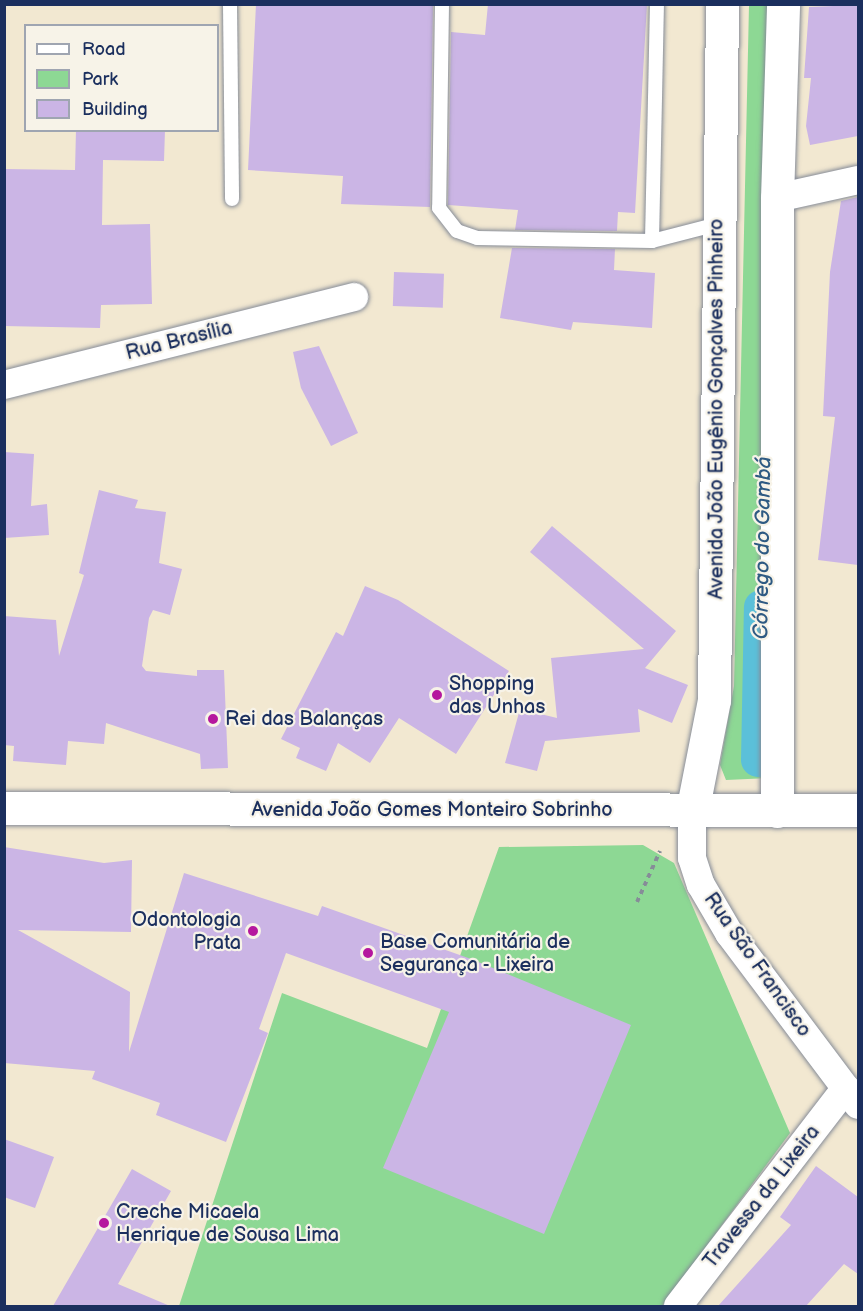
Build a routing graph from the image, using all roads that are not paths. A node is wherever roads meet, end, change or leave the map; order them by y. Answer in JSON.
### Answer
{"nodes":[{"id":1,"x":230,"y":4,"type":"edge"},
{"id":2,"x":442,"y":4,"type":"edge"},
{"id":3,"x":657,"y":4,"type":"edge"},
{"id":4,"x":722,"y":4,"type":"edge"},
{"id":5,"x":783,"y":4,"type":"edge"},
{"id":6,"x":858,"y":180,"type":"edge"},
{"id":7,"x":777,"y":198,"type":"junction"},
{"id":8,"x":232,"y":199,"type":"dead end"},
{"id":9,"x":718,"y":224,"type":"junction"},
{"id":10,"x":652,"y":241,"type":"junction"},
{"id":11,"x":354,"y":297,"type":"dead end"},
{"id":12,"x":4,"y":385,"type":"edge"},
{"id":13,"x":4,"y":808,"type":"edge"},
{"id":14,"x":858,"y":810,"type":"edge"},
{"id":15,"x":777,"y":811,"type":"junction"},
{"id":16,"x":692,"y":812,"type":"junction"},
{"id":17,"x":852,"y":1097,"type":"edge"},
{"id":18,"x":678,"y":1306,"type":"edge"}],
"edges":[{"from":1,"to":8,"type":"lane"},
{"from":2,"to":10,"type":"lane"},
{"from":3,"to":10,"type":"lane"},
{"from":4,"to":9,"type":"street","name":"Avenida João Eugênio Gonçalves Pinheiro"},
{"from":5,"to":7,"type":"street"},
{"from":6,"to":7,"type":"street"},
{"from":7,"to":15,"type":"street"},
{"from":9,"to":10,"type":"lane"},
{"from":9,"to":16,"type":"street","name":"Avenida João Eugênio Gonçalves Pinheiro"},
{"from":11,"to":12,"type":"street","name":"Rua Brasília"},
{"from":13,"to":16,"type":"street","name":"Avenida João Gomes Monteiro Sobrinho"},
{"from":14,"to":15,"type":"street","name":"Avenida João Gomes Monteiro Sobrinho"},
{"from":15,"to":16,"type":"street","name":"Avenida João Gomes Monteiro Sobrinho"},
{"from":16,"to":17,"type":"street","name":"Rua São Francisco"},
{"from":17,"to":18,"type":"street","name":"Travessa da Lixeira"}]}
